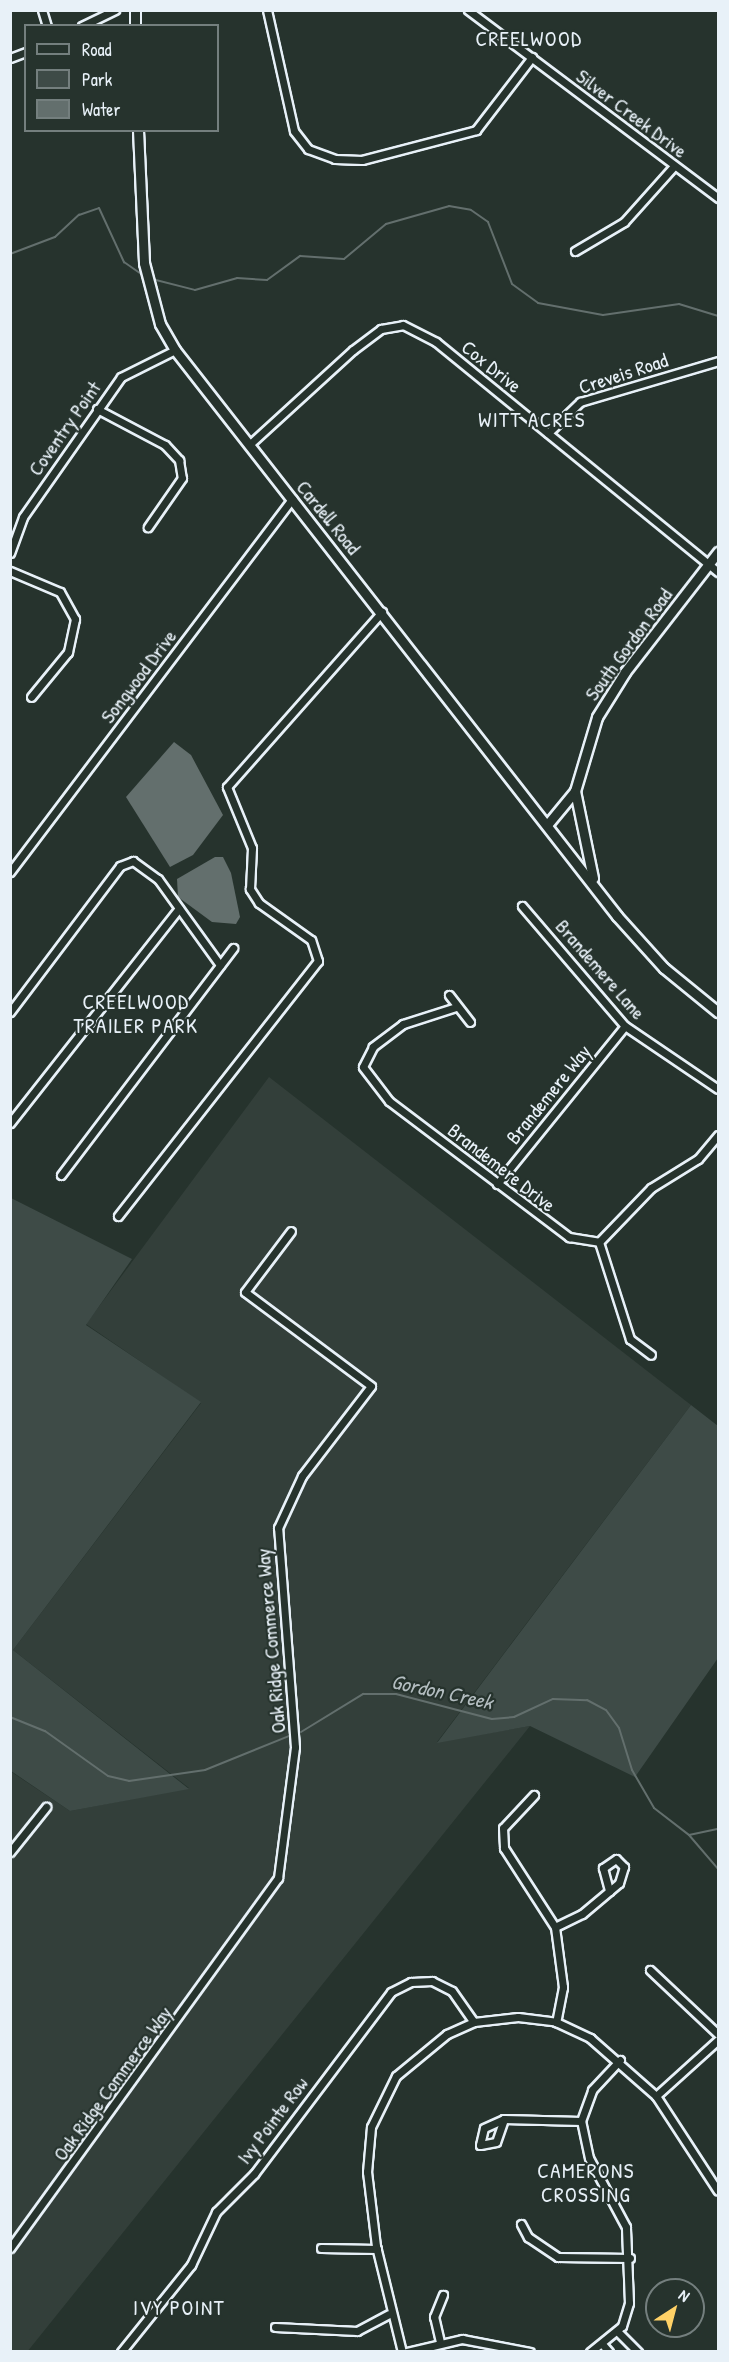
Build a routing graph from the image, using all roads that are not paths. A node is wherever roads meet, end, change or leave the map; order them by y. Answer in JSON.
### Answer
{"nodes":[{"id":1,"x":115,"y":10,"type":"edge"},
{"id":2,"x":267,"y":10,"type":"edge"},
{"id":3,"x":468,"y":10,"type":"edge"},
{"id":4,"x":86,"y":24,"type":"edge"},
{"id":5,"x":532,"y":57,"type":"junction"},
{"id":6,"x":138,"y":132,"type":"edge"},
{"id":7,"x":674,"y":166,"type":"junction"},
{"id":8,"x":718,"y":198,"type":"edge"},
{"id":9,"x":575,"y":251,"type":"dead end"},
{"id":10,"x":175,"y":350,"type":"junction"},
{"id":11,"x":718,"y":362,"type":"edge"},
{"id":12,"x":97,"y":409,"type":"junction"},
{"id":13,"x":548,"y":433,"type":"junction"},
{"id":14,"x":250,"y":444,"type":"junction"},
{"id":15,"x":292,"y":500,"type":"junction"},
{"id":16,"x":148,"y":527,"type":"dead end"},
{"id":17,"x":718,"y":552,"type":"edge"},
{"id":18,"x":10,"y":553,"type":"edge"},
{"id":19,"x":709,"y":565,"type":"junction"},
{"id":20,"x":10,"y":571,"type":"edge"},
{"id":21,"x":718,"y":572,"type":"edge"},
{"id":22,"x":382,"y":612,"type":"junction"},
{"id":23,"x":31,"y":697,"type":"dead end"},
{"id":24,"x":575,"y":791,"type":"junction"},
{"id":25,"x":547,"y":825,"type":"junction"},
{"id":26,"x":10,"y":872,"type":"edge"},
{"id":27,"x":595,"y":884,"type":"junction"},
{"id":28,"x":522,"y":906,"type":"dead end"},
{"id":29,"x":179,"y":908,"type":"junction"},
{"id":30,"x":233,"y":948,"type":"dead end"},
{"id":31,"x":220,"y":965,"type":"junction"},
{"id":32,"x":449,"y":995,"type":"dead end"},
{"id":33,"x":456,"y":1007,"type":"junction"},
{"id":34,"x":10,"y":1011,"type":"edge"},
{"id":35,"x":718,"y":1012,"type":"edge"},
{"id":36,"x":470,"y":1022,"type":"dead end"},
{"id":37,"x":625,"y":1026,"type":"junction"},
{"id":38,"x":718,"y":1089,"type":"edge"},
{"id":39,"x":10,"y":1123,"type":"edge"},
{"id":40,"x":718,"y":1135,"type":"edge"},
{"id":41,"x":61,"y":1175,"type":"dead end"},
{"id":42,"x":497,"y":1184,"type":"junction"},
{"id":43,"x":118,"y":1216,"type":"dead end"},
{"id":44,"x":291,"y":1231,"type":"dead end"},
{"id":45,"x":599,"y":1242,"type":"junction"},
{"id":46,"x":651,"y":1355,"type":"dead end"},
{"id":47,"x":534,"y":1795,"type":"dead end"},
{"id":48,"x":46,"y":1807,"type":"dead end"},
{"id":49,"x":10,"y":1852,"type":"edge"},
{"id":50,"x":609,"y":1891,"type":"dead end"},
{"id":51,"x":555,"y":1927,"type":"junction"},
{"id":52,"x":650,"y":1970,"type":"dead end"},
{"id":53,"x":474,"y":2022,"type":"junction"},
{"id":54,"x":556,"y":2022,"type":"junction"},
{"id":55,"x":718,"y":2034,"type":"edge"},
{"id":56,"x":718,"y":2040,"type":"edge"},
{"id":57,"x":620,"y":2060,"type":"junction"},
{"id":58,"x":656,"y":2096,"type":"junction"},
{"id":59,"x":504,"y":2119,"type":"dead end"},
{"id":60,"x":581,"y":2121,"type":"junction"},
{"id":61,"x":718,"y":2191,"type":"edge"},
{"id":62,"x":521,"y":2224,"type":"dead end"},
{"id":63,"x":10,"y":2248,"type":"edge"},
{"id":64,"x":321,"y":2248,"type":"dead end"},
{"id":65,"x":377,"y":2249,"type":"junction"},
{"id":66,"x":630,"y":2258,"type":"junction"},
{"id":67,"x":443,"y":2295,"type":"dead end"},
{"id":68,"x":389,"y":2314,"type":"junction"},
{"id":69,"x":275,"y":2327,"type":"dead end"},
{"id":70,"x":617,"y":2331,"type":"junction"},
{"id":71,"x":440,"y":2342,"type":"junction"},
{"id":72,"x":603,"y":2344,"type":"junction"},
{"id":73,"x":121,"y":2352,"type":"edge"},
{"id":74,"x":402,"y":2352,"type":"edge"},
{"id":75,"x":407,"y":2352,"type":"edge"},
{"id":76,"x":530,"y":2352,"type":"edge"},
{"id":77,"x":590,"y":2352,"type":"edge"},
{"id":78,"x":609,"y":2352,"type":"edge"},
{"id":79,"x":638,"y":2352,"type":"edge"}],
"edges":[{"from":1,"to":4,"type":"street"},
{"from":2,"to":5,"type":"street"},
{"from":3,"to":5,"type":"street","name":"Silver Creek Drive"},
{"from":5,"to":7,"type":"street","name":"Silver Creek Drive"},
{"from":6,"to":10,"type":"street","name":"Cardell Road"},
{"from":7,"to":8,"type":"street","name":"Silver Creek Drive"},
{"from":7,"to":9,"type":"street"},
{"from":10,"to":12,"type":"street","name":"Coventry Point"},
{"from":10,"to":14,"type":"street","name":"Cardell Road"},
{"from":11,"to":13,"type":"street","name":"Creveis Road"},
{"from":12,"to":16,"type":"street"},
{"from":12,"to":18,"type":"street","name":"Coventry Point"},
{"from":13,"to":14,"type":"street","name":"Cox Drive"},
{"from":13,"to":19,"type":"street","name":"Cox Drive"},
{"from":14,"to":15,"type":"street","name":"Cardell Road"},
{"from":15,"to":22,"type":"street","name":"Cardell Road"},
{"from":15,"to":26,"type":"street","name":"Songwood Drive"},
{"from":17,"to":19,"type":"street","name":"South Gordon Road"},
{"from":19,"to":21,"type":"street","name":"Cox Drive"},
{"from":19,"to":24,"type":"street","name":"South Gordon Road"},
{"from":20,"to":23,"type":"street"},
{"from":22,"to":25,"type":"street","name":"Cardell Road"},
{"from":22,"to":43,"type":"street"},
{"from":24,"to":25,"type":"street","name":"South Gordon Road"},
{"from":24,"to":27,"type":"street"},
{"from":25,"to":27,"type":"street","name":"Cardell Road"},
{"from":27,"to":35,"type":"street"},
{"from":28,"to":37,"type":"street","name":"Brandemere Lane"},
{"from":29,"to":31,"type":"street"},
{"from":29,"to":34,"type":"street"},
{"from":29,"to":39,"type":"street"},
{"from":30,"to":31,"type":"street"},
{"from":31,"to":41,"type":"street"},
{"from":32,"to":33,"type":"street"},
{"from":33,"to":36,"type":"street"},
{"from":33,"to":42,"type":"street","name":"Brandemere Drive"},
{"from":37,"to":38,"type":"street","name":"Brandemere Lane"},
{"from":37,"to":42,"type":"street","name":"Brandemere Way"},
{"from":40,"to":45,"type":"street"},
{"from":42,"to":45,"type":"street","name":"Brandemere Drive"},
{"from":44,"to":63,"type":"street","name":"Oak Ridge Commerce Way"},
{"from":45,"to":46,"type":"street"},
{"from":47,"to":51,"type":"street"},
{"from":48,"to":49,"type":"street"},
{"from":50,"to":51,"type":"street"},
{"from":51,"to":54,"type":"street"},
{"from":52,"to":55,"type":"street"},
{"from":53,"to":54,"type":"street"},
{"from":53,"to":65,"type":"street"},
{"from":53,"to":73,"type":"street","name":"Ivy Pointe Row"},
{"from":54,"to":57,"type":"street"},
{"from":56,"to":58,"type":"street"},
{"from":57,"to":58,"type":"street"},
{"from":57,"to":60,"type":"street"},
{"from":58,"to":61,"type":"street"},
{"from":59,"to":60,"type":"street"},
{"from":60,"to":66,"type":"street"},
{"from":62,"to":66,"type":"street"},
{"from":64,"to":65,"type":"street"},
{"from":65,"to":68,"type":"street"},
{"from":66,"to":70,"type":"street"},
{"from":67,"to":71,"type":"street"},
{"from":68,"to":69,"type":"street"},
{"from":68,"to":74,"type":"street"},
{"from":70,"to":72,"type":"street"},
{"from":70,"to":79,"type":"street"},
{"from":71,"to":75,"type":"street"},
{"from":71,"to":76,"type":"street"},
{"from":72,"to":77,"type":"street"},
{"from":72,"to":78,"type":"street"}]}
